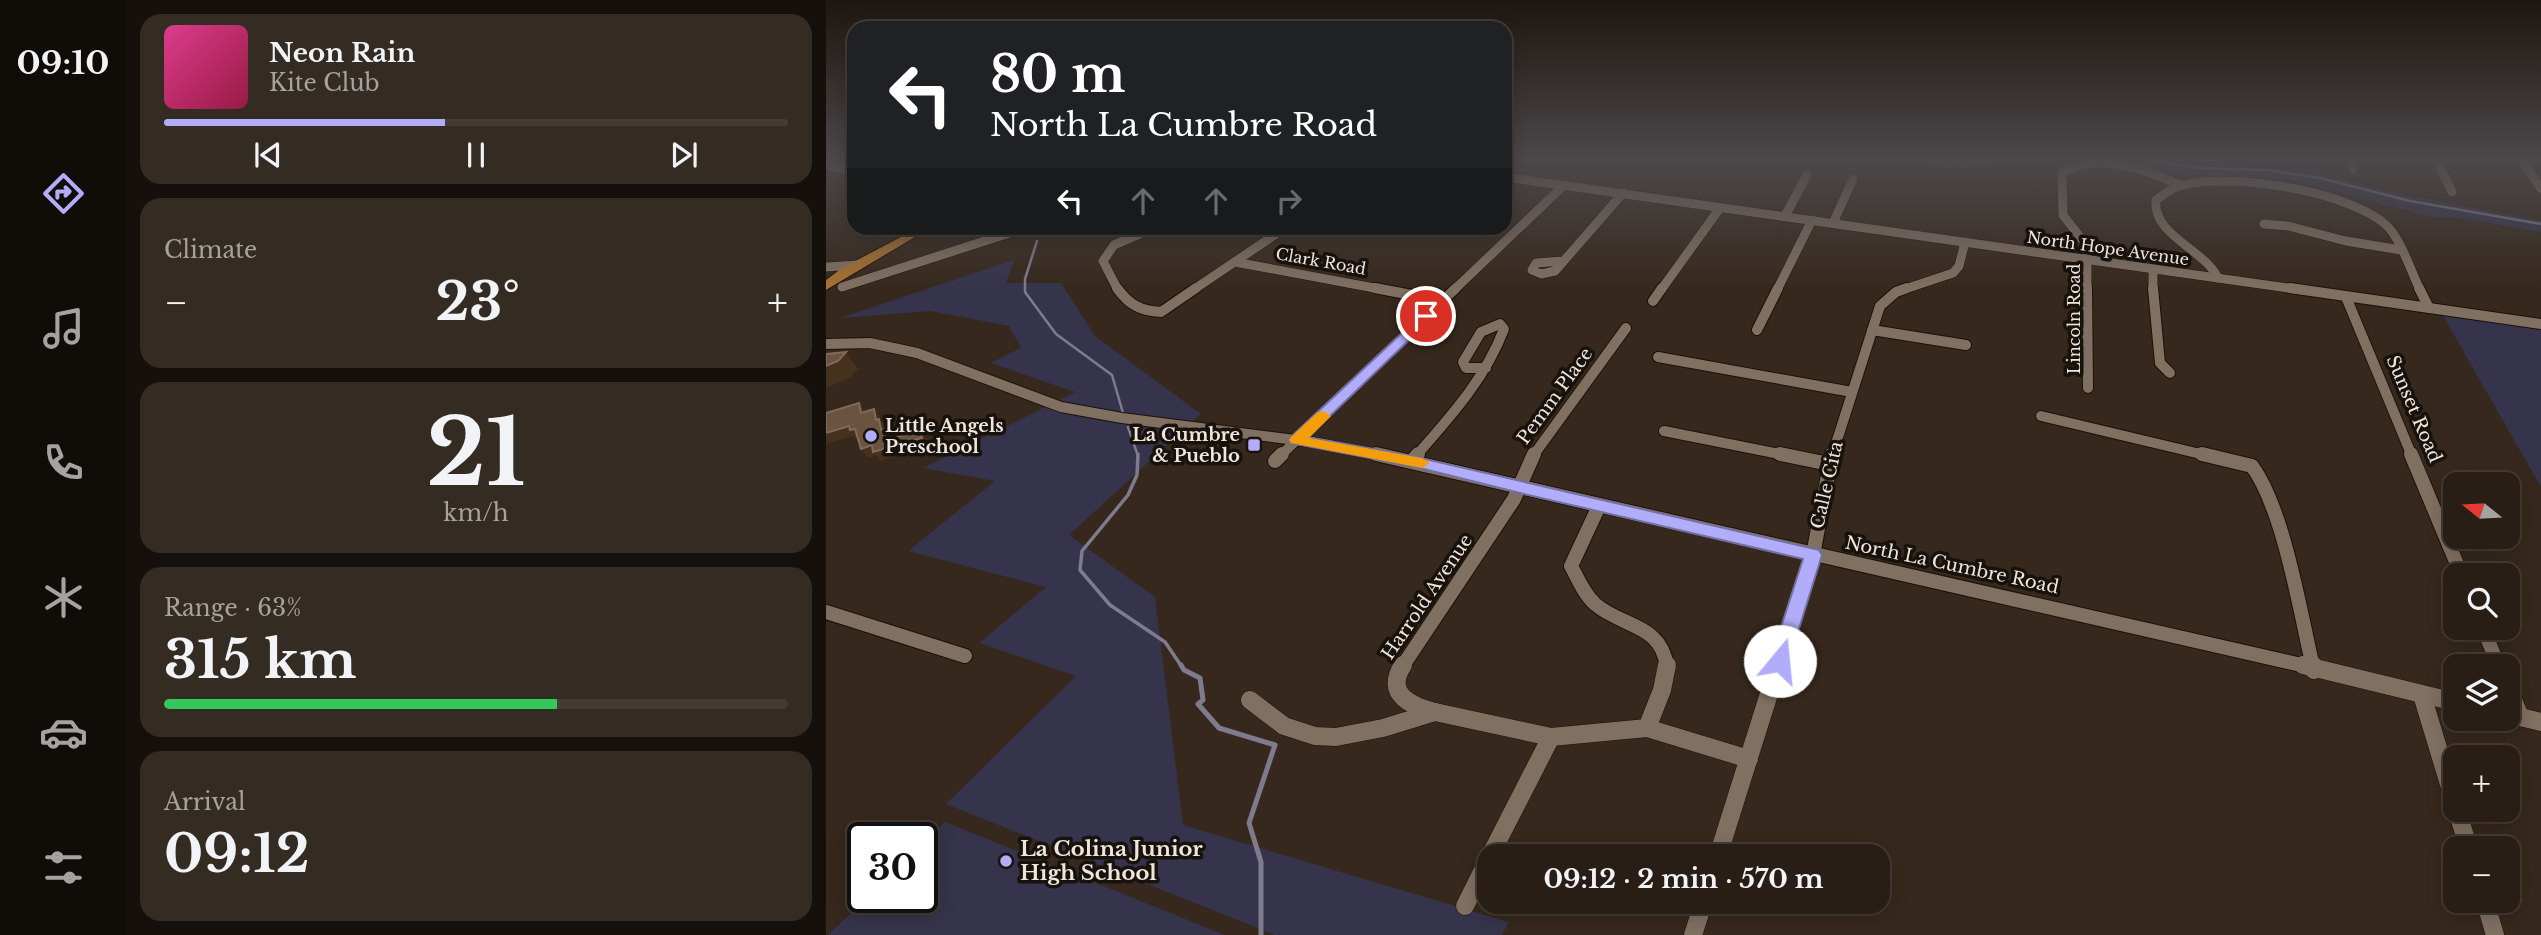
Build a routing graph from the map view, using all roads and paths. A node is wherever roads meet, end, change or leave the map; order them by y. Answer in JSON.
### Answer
{"nodes":[{"id":1,"x":1545,"y":203,"type":"edge"},
{"id":2,"x":1614,"y":203,"type":"edge"},
{"id":3,"x":1685,"y":203,"type":"edge"},
{"id":4,"x":1792,"y":203,"type":"edge"},
{"id":5,"x":1842,"y":203,"type":"edge"},
{"id":6,"x":2061,"y":203,"type":"edge"},
{"id":7,"x":2155,"y":203,"type":"edge"},
{"id":8,"x":2345,"y":203,"type":"edge"},
{"id":9,"x":1720,"y":208,"type":"junction"},
{"id":10,"x":1785,"y":216,"type":"junction"},
{"id":11,"x":1812,"y":220,"type":"junction"},
{"id":12,"x":1833,"y":223,"type":"junction"},
{"id":13,"x":2264,"y":224,"type":"dead end"},
{"id":14,"x":1512,"y":234,"type":"edge"},
{"id":15,"x":912,"y":235,"type":"edge"},
{"id":16,"x":1003,"y":235,"type":"edge"},
{"id":17,"x":1137,"y":235,"type":"edge"},
{"id":18,"x":1275,"y":235,"type":"edge"},
{"id":19,"x":1511,"y":235,"type":"edge"},
{"id":20,"x":1965,"y":242,"type":"junction"},
{"id":21,"x":2401,"y":250,"type":"junction"},
{"id":22,"x":2088,"y":260,"type":"junction"},
{"id":23,"x":1563,"y":261,"type":"dead end"},
{"id":24,"x":1235,"y":262,"type":"junction"},
{"id":25,"x":857,"y":265,"type":"junction"},
{"id":26,"x":826,"y":267,"type":"edge"},
{"id":27,"x":2153,"y":269,"type":"junction"},
{"id":28,"x":2218,"y":278,"type":"junction"},
{"id":29,"x":826,"y":285,"type":"edge"},
{"id":30,"x":842,"y":287,"type":"dead end"},
{"id":31,"x":2346,"y":296,"type":"junction"},
{"id":32,"x":1443,"y":300,"type":"junction"},
{"id":33,"x":1653,"y":301,"type":"dead end"},
{"id":34,"x":2428,"y":308,"type":"junction"},
{"id":35,"x":2541,"y":324,"type":"edge"},
{"id":36,"x":1626,"y":328,"type":"dead end"},
{"id":37,"x":1757,"y":330,"type":"dead end"},
{"id":38,"x":1872,"y":330,"type":"junction"},
{"id":39,"x":826,"y":344,"type":"edge"},
{"id":40,"x":1966,"y":345,"type":"dead end"},
{"id":41,"x":1658,"y":357,"type":"dead end"},
{"id":42,"x":1486,"y":368,"type":"dead end"},
{"id":43,"x":2170,"y":373,"type":"dead end"},
{"id":44,"x":2088,"y":388,"type":"dead end"},
{"id":45,"x":1852,"y":392,"type":"junction"},
{"id":46,"x":2041,"y":416,"type":"dead end"},
{"id":47,"x":1664,"y":431,"type":"dead end"},
{"id":48,"x":1297,"y":440,"type":"junction"},
{"id":49,"x":1275,"y":461,"type":"dead end"},
{"id":50,"x":1412,"y":461,"type":"junction"},
{"id":51,"x":1829,"y":464,"type":"junction"},
{"id":52,"x":1520,"y":488,"type":"junction"},
{"id":53,"x":1600,"y":506,"type":"junction"},
{"id":54,"x":1813,"y":555,"type":"junction"},
{"id":55,"x":2457,"y":563,"type":"edge"},
{"id":56,"x":826,"y":612,"type":"edge"},
{"id":57,"x":965,"y":656,"type":"dead end"},
{"id":58,"x":2314,"y":670,"type":"junction"},
{"id":59,"x":2422,"y":695,"type":"junction"},
{"id":60,"x":2443,"y":699,"type":"edge"},
{"id":61,"x":1250,"y":700,"type":"dead end"},
{"id":62,"x":1435,"y":712,"type":"junction"},
{"id":63,"x":2520,"y":717,"type":"edge"},
{"id":64,"x":2541,"y":722,"type":"edge"},
{"id":65,"x":1647,"y":729,"type":"junction"},
{"id":66,"x":1551,"y":737,"type":"junction"},
{"id":67,"x":1749,"y":759,"type":"junction"},
{"id":68,"x":2443,"y":764,"type":"edge"},
{"id":69,"x":1497,"y":844,"type":"edge"},
{"id":70,"x":1722,"y":844,"type":"edge"},
{"id":71,"x":1477,"y":882,"type":"edge"},
{"id":72,"x":1465,"y":906,"type":"dead end"},
{"id":73,"x":2489,"y":913,"type":"edge"},
{"id":74,"x":1700,"y":914,"type":"edge"},
{"id":75,"x":1693,"y":935,"type":"edge"},
{"id":76,"x":2495,"y":935,"type":"edge"}],
"edges":[{"from":1,"to":14,"type":"street"},
{"from":2,"to":23,"type":"street"},
{"from":3,"to":9,"type":"street","name":"North Hope Avenue"},
{"from":4,"to":10,"type":"street"},
{"from":5,"to":12,"type":"street"},
{"from":6,"to":22,"type":"street","name":"Lincoln Road"},
{"from":7,"to":28,"type":"street"},
{"from":8,"to":21,"type":"street"},
{"from":9,"to":10,"type":"street","name":"North Hope Avenue"},
{"from":9,"to":33,"type":"street"},
{"from":10,"to":11,"type":"street","name":"North Hope Avenue"},
{"from":11,"to":12,"type":"street","name":"North Hope Avenue"},
{"from":11,"to":37,"type":"street"},
{"from":12,"to":20,"type":"street","name":"North Hope Avenue"},
{"from":13,"to":21,"type":"street"},
{"from":15,"to":25,"type":"main road"},
{"from":16,"to":30,"type":"street"},
{"from":17,"to":24,"type":"street"},
{"from":18,"to":24,"type":"street"},
{"from":19,"to":32,"type":"street"},
{"from":20,"to":22,"type":"street","name":"North Hope Avenue"},
{"from":20,"to":38,"type":"street","name":"Calle Cita"},
{"from":21,"to":34,"type":"street"},
{"from":22,"to":27,"type":"street","name":"North Hope Avenue"},
{"from":22,"to":44,"type":"street","name":"Lincoln Road"},
{"from":24,"to":32,"type":"street","name":"Clark Road"},
{"from":25,"to":26,"type":"street"},
{"from":25,"to":29,"type":"main road"},
{"from":27,"to":28,"type":"street","name":"North Hope Avenue"},
{"from":27,"to":43,"type":"street"},
{"from":28,"to":31,"type":"street","name":"North Hope Avenue"},
{"from":31,"to":34,"type":"street","name":"North Hope Avenue"},
{"from":31,"to":55,"type":"street","name":"Sunset Road"},
{"from":32,"to":48,"type":"street"},
{"from":34,"to":35,"type":"street","name":"North Hope Avenue"},
{"from":36,"to":52,"type":"street","name":"Pemm Place"},
{"from":38,"to":40,"type":"street"},
{"from":38,"to":45,"type":"street","name":"Calle Cita"},
{"from":39,"to":48,"type":"street","name":"North La Cumbre Road"},
{"from":41,"to":45,"type":"street"},
{"from":42,"to":50,"type":"street"},
{"from":45,"to":51,"type":"street","name":"Calle Cita"},
{"from":46,"to":58,"type":"street"},
{"from":47,"to":51,"type":"street"},
{"from":48,"to":49,"type":"street"},
{"from":48,"to":50,"type":"street","name":"North La Cumbre Road"},
{"from":50,"to":52,"type":"street","name":"North La Cumbre Road"},
{"from":51,"to":54,"type":"street","name":"Calle Cita"},
{"from":52,"to":53,"type":"street","name":"North La Cumbre Road"},
{"from":52,"to":62,"type":"street","name":"Harrold Avenue"},
{"from":53,"to":54,"type":"street","name":"North La Cumbre Road"},
{"from":53,"to":65,"type":"street"},
{"from":54,"to":58,"type":"street","name":"North La Cumbre Road"},
{"from":54,"to":67,"type":"street","name":"Calle Cita"},
{"from":56,"to":57,"type":"street"},
{"from":58,"to":59,"type":"street","name":"North La Cumbre Road"},
{"from":59,"to":60,"type":"street","name":"North La Cumbre Road"},
{"from":59,"to":68,"type":"street"},
{"from":61,"to":62,"type":"street"},
{"from":62,"to":66,"type":"street"},
{"from":63,"to":64,"type":"street"},
{"from":65,"to":66,"type":"street"},
{"from":65,"to":67,"type":"street"},
{"from":66,"to":69,"type":"street"},
{"from":67,"to":70,"type":"street","name":"Calle Cita"},
{"from":71,"to":72,"type":"street"},
{"from":73,"to":76,"type":"street"},
{"from":74,"to":75,"type":"street"}]}
